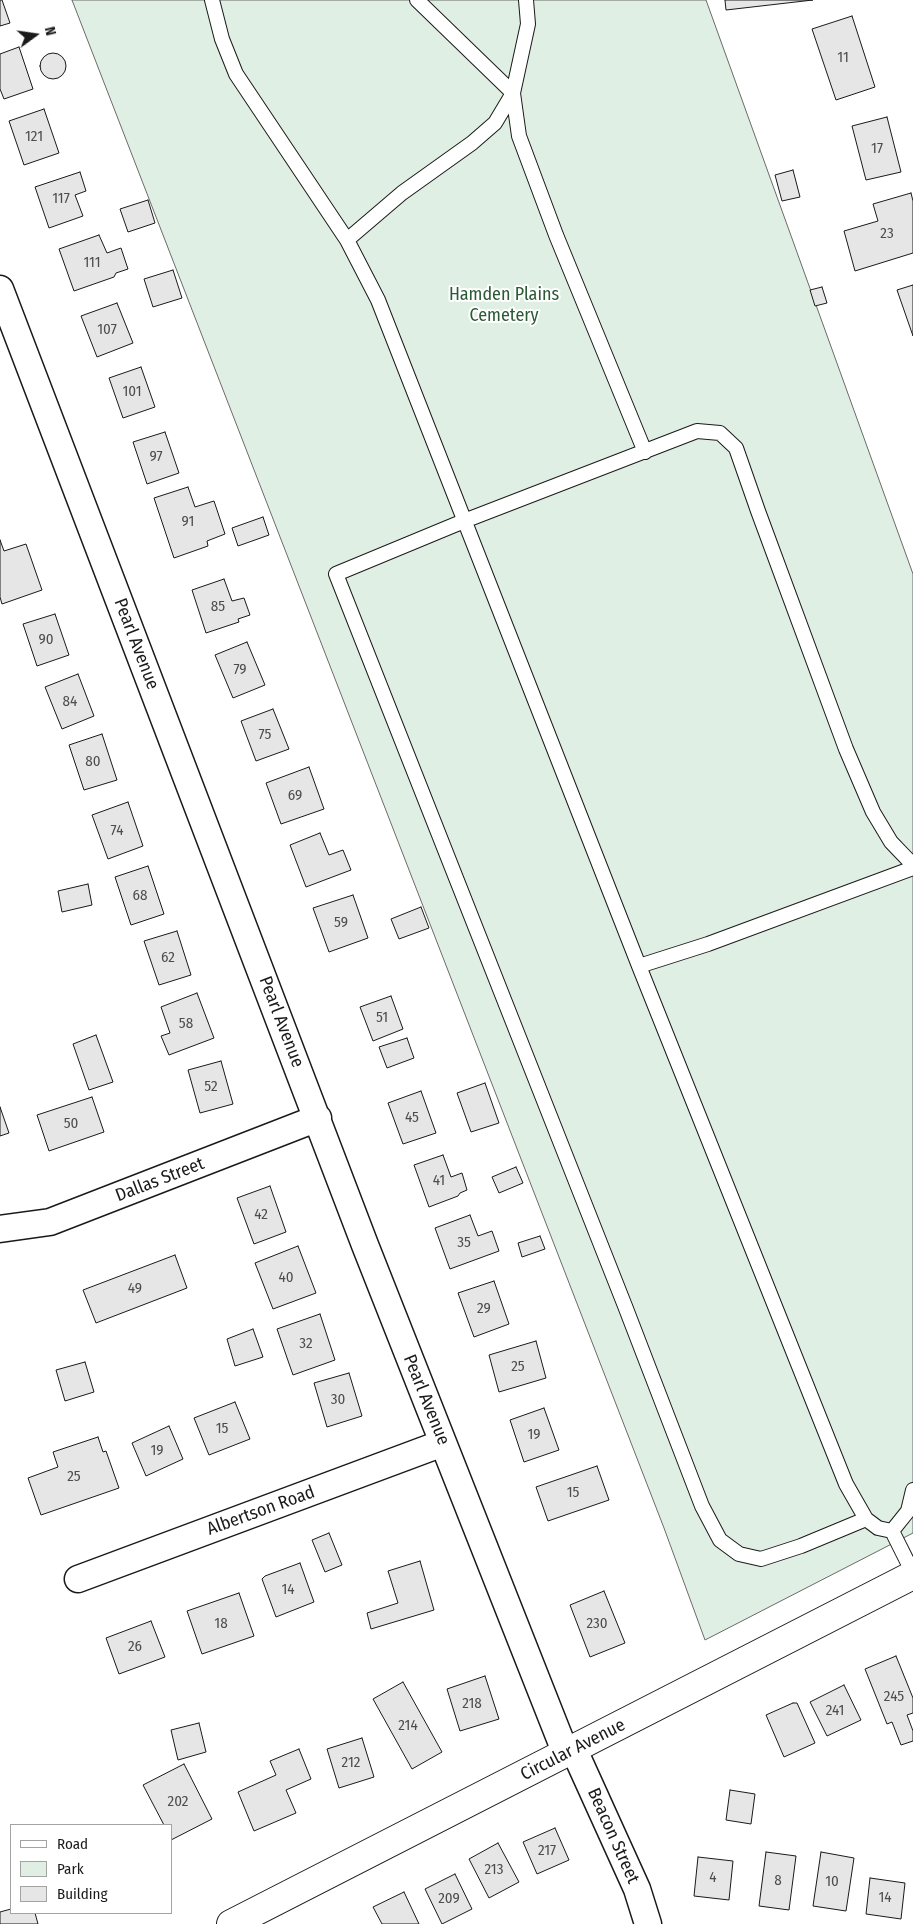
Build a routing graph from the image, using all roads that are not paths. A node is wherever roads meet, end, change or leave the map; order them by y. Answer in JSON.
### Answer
{"nodes":[{"id":1,"x":212,"y":0,"type":"edge"},
{"id":2,"x":417,"y":0,"type":"edge"},
{"id":3,"x":526,"y":0,"type":"edge"},
{"id":4,"x":512,"y":93,"type":"junction"},
{"id":5,"x":347,"y":240,"type":"junction"},
{"id":6,"x":0,"y":288,"type":"edge"},
{"id":7,"x":645,"y":452,"type":"junction"},
{"id":8,"x":464,"y":521,"type":"junction"},
{"id":9,"x":913,"y":867,"type":"edge"},
{"id":10,"x":639,"y":966,"type":"junction"},
{"id":11,"x":318,"y":1118,"type":"junction"},
{"id":12,"x":0,"y":1229,"type":"edge"},
{"id":13,"x":443,"y":1443,"type":"junction"},
{"id":14,"x":913,"y":1490,"type":"edge"},
{"id":15,"x":866,"y":1519,"type":"junction"},
{"id":16,"x":892,"y":1531,"type":"junction"},
{"id":17,"x":913,"y":1574,"type":"edge"},
{"id":18,"x":78,"y":1579,"type":"dead end"},
{"id":19,"x":570,"y":1752,"type":"junction"},
{"id":20,"x":232,"y":1924,"type":"edge"},
{"id":21,"x":648,"y":1924,"type":"edge"}],
"edges":[{"from":1,"to":5,"type":"lane"},
{"from":2,"to":4,"type":"lane"},
{"from":3,"to":4,"type":"lane"},
{"from":4,"to":5,"type":"lane"},
{"from":4,"to":7,"type":"lane"},
{"from":5,"to":8,"type":"lane"},
{"from":6,"to":11,"type":"street","name":"Pearl Avenue"},
{"from":7,"to":8,"type":"lane"},
{"from":7,"to":9,"type":"lane"},
{"from":8,"to":10,"type":"lane"},
{"from":8,"to":15,"type":"lane"},
{"from":9,"to":10,"type":"lane"},
{"from":10,"to":15,"type":"lane"},
{"from":11,"to":12,"type":"street","name":"Dallas Street"},
{"from":11,"to":13,"type":"street","name":"Pearl Avenue"},
{"from":13,"to":18,"type":"street","name":"Albertson Road"},
{"from":13,"to":19,"type":"street","name":"Pearl Avenue"},
{"from":14,"to":16,"type":"lane"},
{"from":15,"to":16,"type":"lane"},
{"from":16,"to":17,"type":"lane"},
{"from":17,"to":19,"type":"main road","name":"Circular Avenue"},
{"from":19,"to":20,"type":"main road","name":"Circular Avenue"},
{"from":19,"to":21,"type":"street","name":"Beacon Street"}]}
